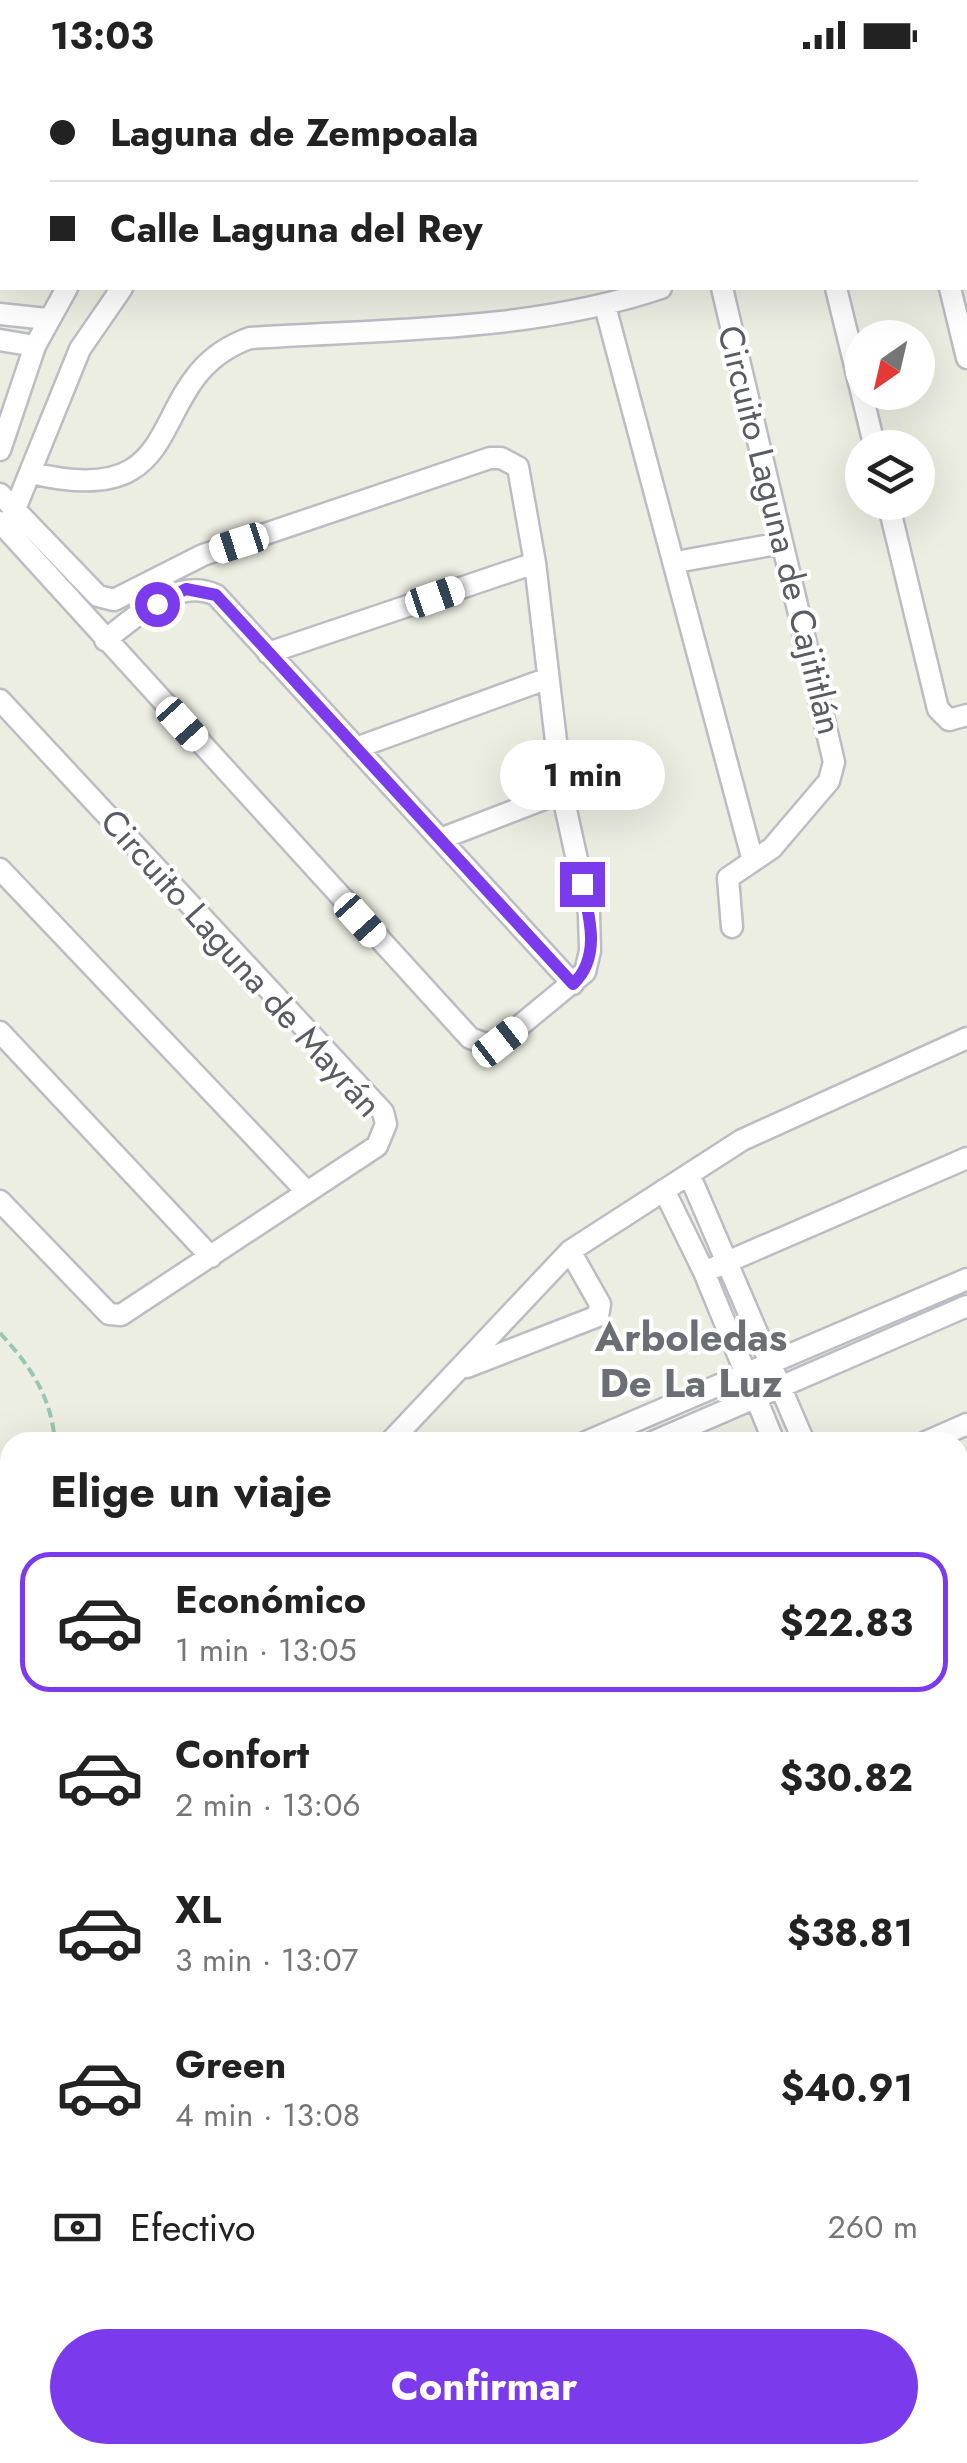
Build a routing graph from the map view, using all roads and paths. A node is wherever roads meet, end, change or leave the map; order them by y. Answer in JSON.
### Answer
{"nodes":[{"id":1,"x":66,"y":290,"type":"edge"},
{"id":2,"x":121,"y":290,"type":"edge"},
{"id":3,"x":655,"y":290,"type":"edge"},
{"id":4,"x":722,"y":290,"type":"edge"},
{"id":5,"x":836,"y":290,"type":"edge"},
{"id":6,"x":950,"y":290,"type":"edge"},
{"id":7,"x":604,"y":306,"type":"junction"},
{"id":8,"x":0,"y":314,"type":"edge"},
{"id":9,"x":47,"y":318,"type":"junction"},
{"id":10,"x":0,"y":340,"type":"edge"},
{"id":11,"x":35,"y":346,"type":"junction"},
{"id":12,"x":967,"y":358,"type":"edge"},
{"id":13,"x":871,"y":430,"type":"edge"},
{"id":14,"x":0,"y":450,"type":"edge"},
{"id":15,"x":32,"y":473,"type":"junction"},
{"id":16,"x":0,"y":494,"type":"edge"},
{"id":17,"x":892,"y":520,"type":"edge"},
{"id":18,"x":5,"y":525,"type":"edge"},
{"id":19,"x":782,"y":543,"type":"junction"},
{"id":20,"x":676,"y":562,"type":"junction"},
{"id":21,"x":535,"y":564,"type":"junction"},
{"id":22,"x":105,"y":640,"type":"junction"},
{"id":23,"x":268,"y":653,"type":"junction"},
{"id":24,"x":546,"y":679,"type":"junction"},
{"id":25,"x":0,"y":700,"type":"edge"},
{"id":26,"x":967,"y":715,"type":"edge"},
{"id":27,"x":356,"y":748,"type":"junction"},
{"id":28,"x":562,"y":792,"type":"junction"},
{"id":29,"x":444,"y":838,"type":"junction"},
{"id":30,"x":753,"y":862,"type":"junction"},
{"id":31,"x":0,"y":869,"type":"edge"},
{"id":32,"x":732,"y":927,"type":"dead end"},
{"id":33,"x":573,"y":984,"type":"junction"},
{"id":34,"x":0,"y":1032,"type":"edge"},
{"id":35,"x":967,"y":1038,"type":"edge"},
{"id":36,"x":967,"y":1158,"type":"edge"},
{"id":37,"x":689,"y":1174,"type":"junction"},
{"id":38,"x":664,"y":1190,"type":"junction"},
{"id":39,"x":307,"y":1192,"type":"junction"},
{"id":40,"x":0,"y":1201,"type":"edge"},
{"id":41,"x":570,"y":1251,"type":"junction"},
{"id":42,"x":211,"y":1257,"type":"junction"},
{"id":43,"x":727,"y":1263,"type":"junction"},
{"id":44,"x":704,"y":1272,"type":"junction"},
{"id":45,"x":967,"y":1279,"type":"edge"},
{"id":46,"x":967,"y":1306,"type":"edge"},
{"id":47,"x":0,"y":1333,"type":"edge"},
{"id":48,"x":771,"y":1365,"type":"junction"},
{"id":49,"x":461,"y":1369,"type":"junction"},
{"id":50,"x":746,"y":1376,"type":"junction"},
{"id":51,"x":780,"y":1386,"type":"junction"},
{"id":52,"x":755,"y":1398,"type":"junction"},
{"id":53,"x":54,"y":1432,"type":"edge"},
{"id":54,"x":400,"y":1432,"type":"edge"},
{"id":55,"x":610,"y":1432,"type":"edge"},
{"id":56,"x":676,"y":1432,"type":"edge"},
{"id":57,"x":770,"y":1432,"type":"edge"},
{"id":58,"x":800,"y":1432,"type":"edge"}],
"edges":[{"from":1,"to":9,"type":"street"},
{"from":2,"to":15,"type":"street"},
{"from":3,"to":7,"type":"street"},
{"from":4,"to":19,"type":"street","name":"Circuito Laguna de Cajititlán"},
{"from":5,"to":13,"type":"street"},
{"from":6,"to":12,"type":"street"},
{"from":7,"to":15,"type":"street"},
{"from":7,"to":20,"type":"street"},
{"from":8,"to":9,"type":"street"},
{"from":9,"to":11,"type":"street"},
{"from":10,"to":11,"type":"street"},
{"from":11,"to":14,"type":"street"},
{"from":15,"to":18,"type":"street"},
{"from":16,"to":18,"type":"street"},
{"from":17,"to":26,"type":"street"},
{"from":18,"to":21,"type":"street"},
{"from":18,"to":22,"type":"street"},
{"from":19,"to":20,"type":"street"},
{"from":19,"to":30,"type":"street","name":"Circuito Laguna de Cajititlán"},
{"from":20,"to":30,"type":"street"},
{"from":21,"to":23,"type":"street"},
{"from":21,"to":24,"type":"street"},
{"from":22,"to":23,"type":"street"},
{"from":22,"to":33,"type":"street"},
{"from":23,"to":27,"type":"street"},
{"from":24,"to":27,"type":"street"},
{"from":24,"to":28,"type":"street"},
{"from":25,"to":39,"type":"street","name":"Circuito Laguna de Mayrán"},
{"from":27,"to":29,"type":"street"},
{"from":28,"to":29,"type":"street"},
{"from":28,"to":33,"type":"street"},
{"from":29,"to":33,"type":"street"},
{"from":30,"to":32,"type":"street","name":"Circuito Laguna de Cajititlán"},
{"from":31,"to":39,"type":"street"},
{"from":34,"to":42,"type":"street"},
{"from":35,"to":37,"type":"street"},
{"from":36,"to":43,"type":"street"},
{"from":37,"to":38,"type":"street"},
{"from":37,"to":43,"type":"street"},
{"from":38,"to":41,"type":"street"},
{"from":38,"to":44,"type":"street"},
{"from":39,"to":42,"type":"street","name":"Circuito Laguna de Mayrán"},
{"from":40,"to":42,"type":"street","name":"Circuito Laguna de Mayrán"},
{"from":41,"to":49,"type":"street"},
{"from":41,"to":49,"type":"street"},
{"from":43,"to":44,"type":"street"},
{"from":43,"to":48,"type":"street"},
{"from":44,"to":50,"type":"street"},
{"from":45,"to":48,"type":"street"},
{"from":46,"to":51,"type":"street"},
{"from":47,"to":53,"type":"path"},
{"from":48,"to":50,"type":"street"},
{"from":48,"to":51,"type":"street"},
{"from":49,"to":54,"type":"street"},
{"from":50,"to":52,"type":"street"},
{"from":50,"to":55,"type":"street"},
{"from":51,"to":52,"type":"street"},
{"from":51,"to":58,"type":"street"},
{"from":52,"to":56,"type":"street"},
{"from":52,"to":57,"type":"street"}]}
